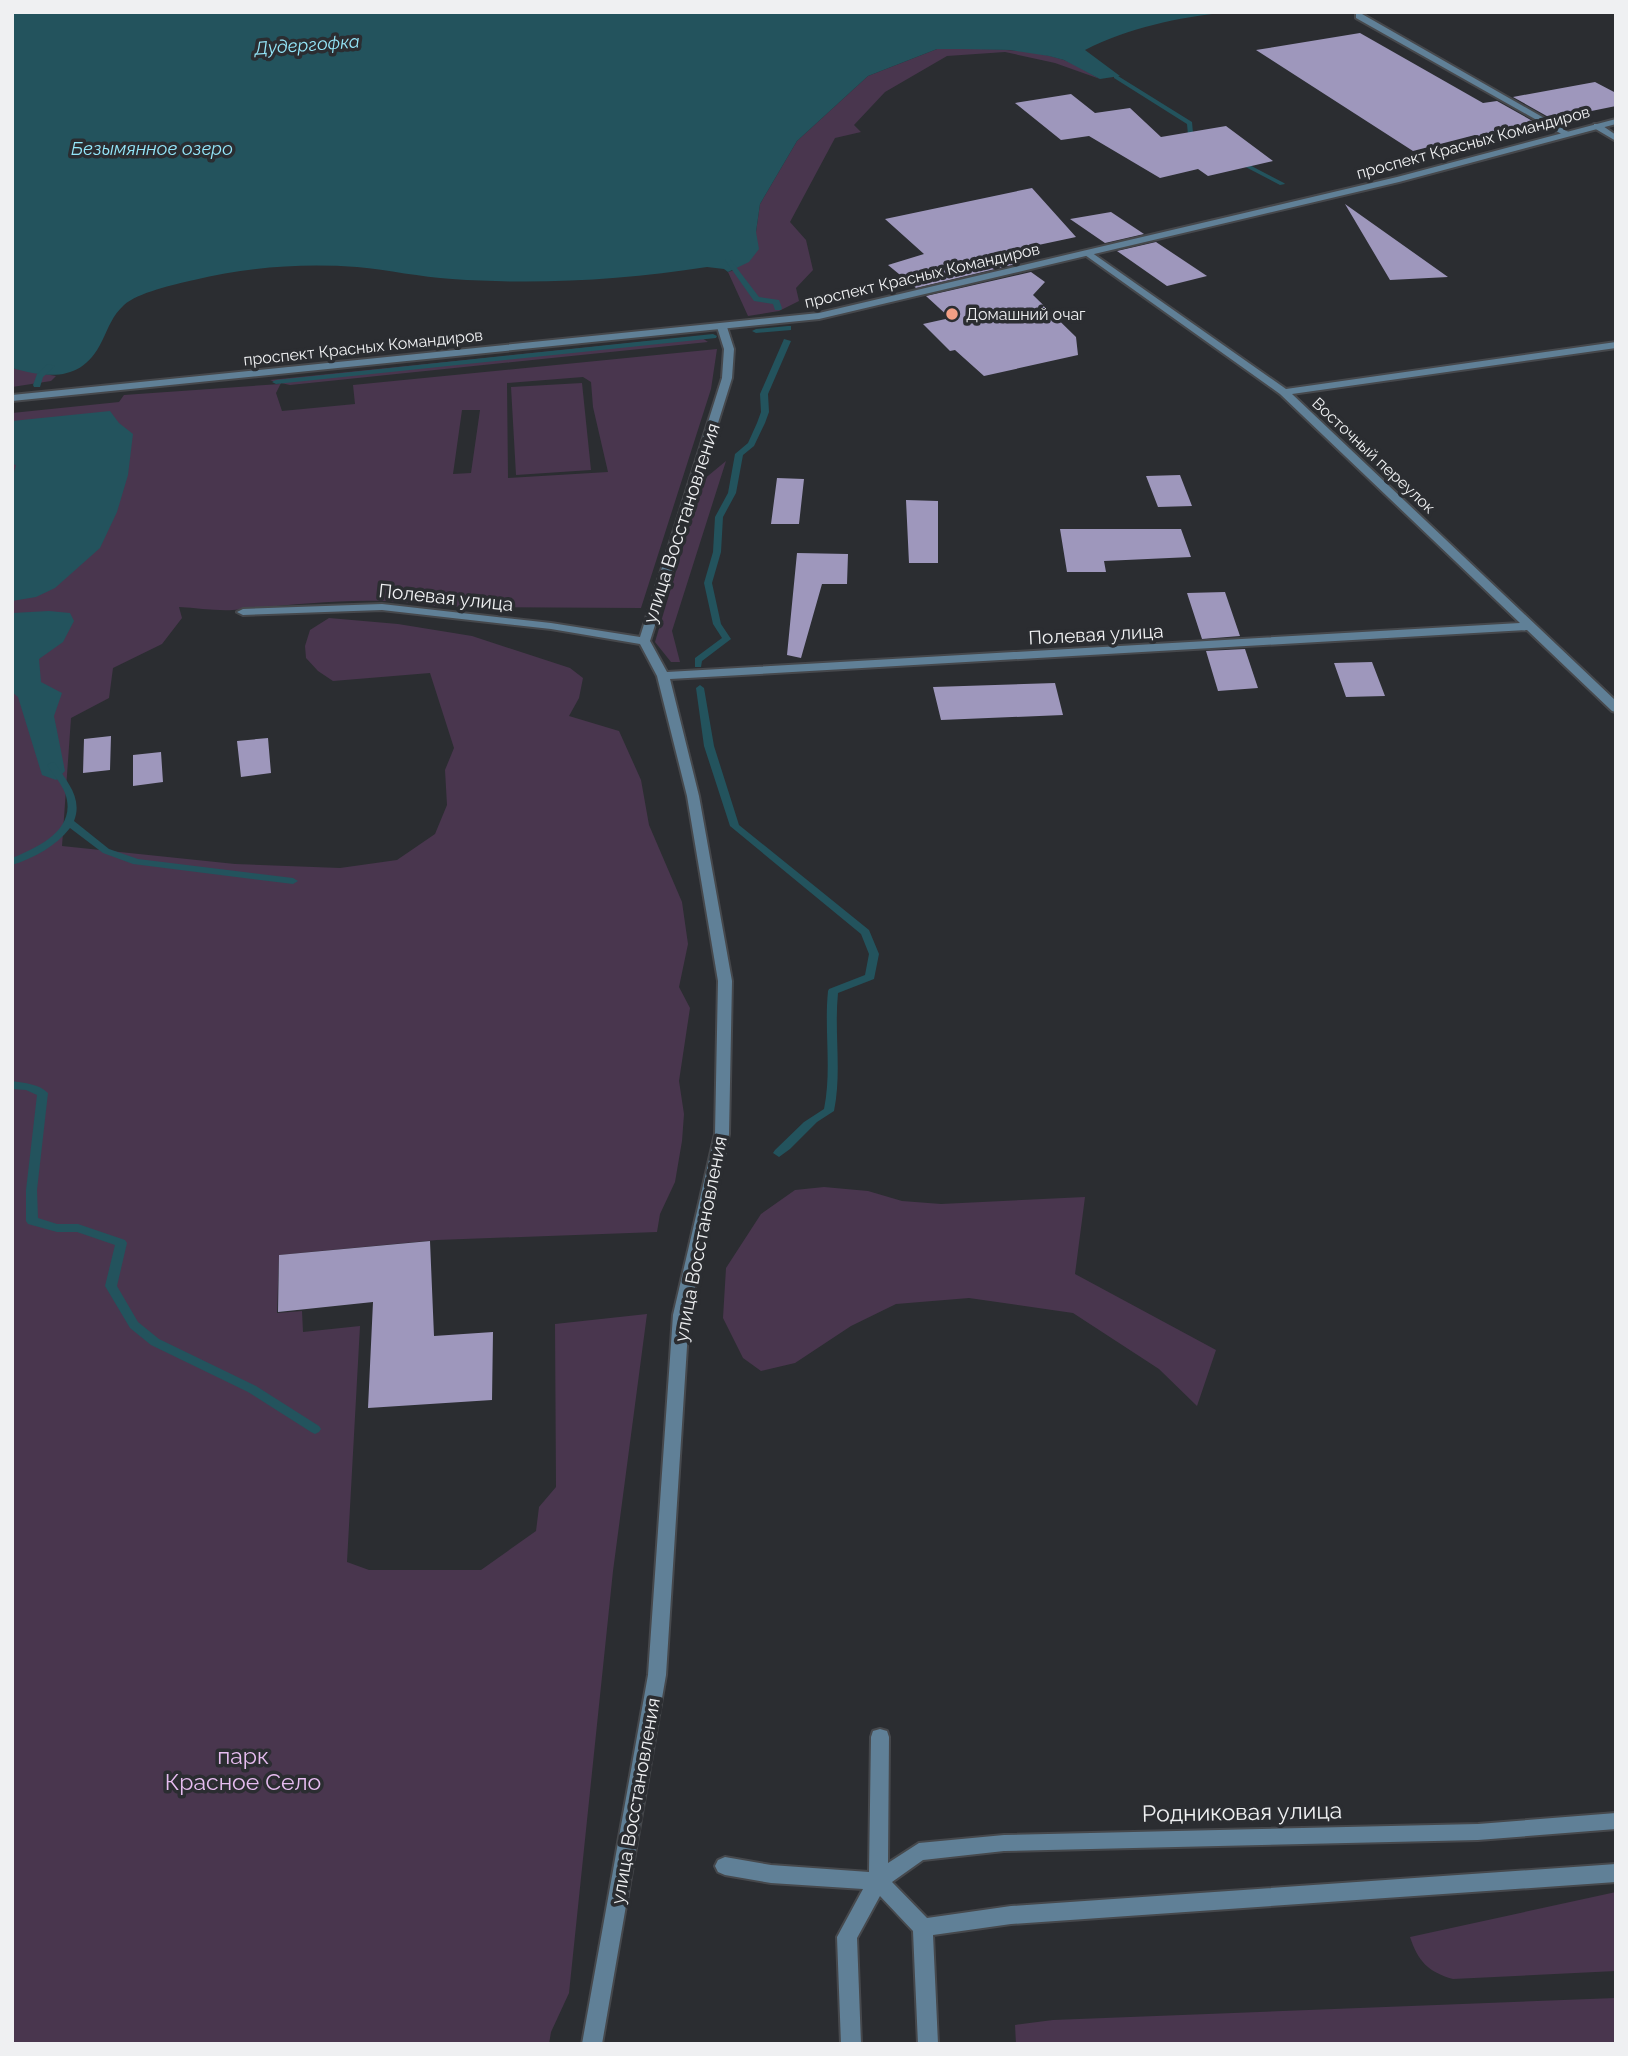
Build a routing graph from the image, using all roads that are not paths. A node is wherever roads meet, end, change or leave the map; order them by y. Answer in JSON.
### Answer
{"nodes":[{"id":1,"x":1359,"y":16,"type":"dead end"},
{"id":2,"x":1616,"y":121,"type":"edge"},
{"id":3,"x":1597,"y":126,"type":"junction"},
{"id":4,"x":1568,"y":134,"type":"junction"},
{"id":5,"x":1616,"y":139,"type":"edge"},
{"id":6,"x":1088,"y":253,"type":"junction"},
{"id":7,"x":722,"y":327,"type":"junction"},
{"id":8,"x":1616,"y":345,"type":"edge"},
{"id":9,"x":1284,"y":392,"type":"junction"},
{"id":10,"x":12,"y":398,"type":"edge"},
{"id":11,"x":243,"y":612,"type":"dead end"},
{"id":12,"x":1532,"y":626,"type":"junction"},
{"id":13,"x":644,"y":641,"type":"junction"},
{"id":14,"x":663,"y":676,"type":"junction"},
{"id":15,"x":1616,"y":708,"type":"edge"},
{"id":16,"x":880,"y":1737,"type":"dead end"},
{"id":17,"x":1616,"y":1821,"type":"edge"},
{"id":18,"x":725,"y":1866,"type":"dead end"},
{"id":19,"x":1616,"y":1873,"type":"edge"},
{"id":20,"x":878,"y":1881,"type":"junction"},
{"id":21,"x":923,"y":1928,"type":"junction"},
{"id":22,"x":592,"y":2044,"type":"edge"},
{"id":23,"x":851,"y":2044,"type":"edge"},
{"id":24,"x":928,"y":2044,"type":"edge"}],
"edges":[{"from":1,"to":4,"type":"street"},
{"from":2,"to":3,"type":"street","name":"проспект Красных Командиров"},
{"from":3,"to":4,"type":"street","name":"проспект Красных Командиров"},
{"from":3,"to":5,"type":"street"},
{"from":4,"to":6,"type":"street","name":"проспект Красных Командиров"},
{"from":6,"to":7,"type":"street","name":"проспект Красных Командиров"},
{"from":6,"to":9,"type":"street","name":"Восточный переулок"},
{"from":7,"to":10,"type":"street","name":"проспект Красных Командиров"},
{"from":7,"to":13,"type":"street","name":"улица Восстановления"},
{"from":8,"to":9,"type":"street"},
{"from":9,"to":12,"type":"street","name":"Восточный переулок"},
{"from":11,"to":13,"type":"street","name":"Полевая улица"},
{"from":12,"to":14,"type":"street","name":"Полевая улица"},
{"from":12,"to":15,"type":"street","name":"Восточный переулок"},
{"from":13,"to":14,"type":"street","name":"улица Восстановления"},
{"from":14,"to":22,"type":"street","name":"улица Восстановления"},
{"from":16,"to":20,"type":"street"},
{"from":17,"to":20,"type":"street","name":"Родниковая улица"},
{"from":18,"to":20,"type":"street"},
{"from":19,"to":21,"type":"street"},
{"from":20,"to":21,"type":"street"},
{"from":20,"to":23,"type":"street"},
{"from":21,"to":24,"type":"street"}]}
